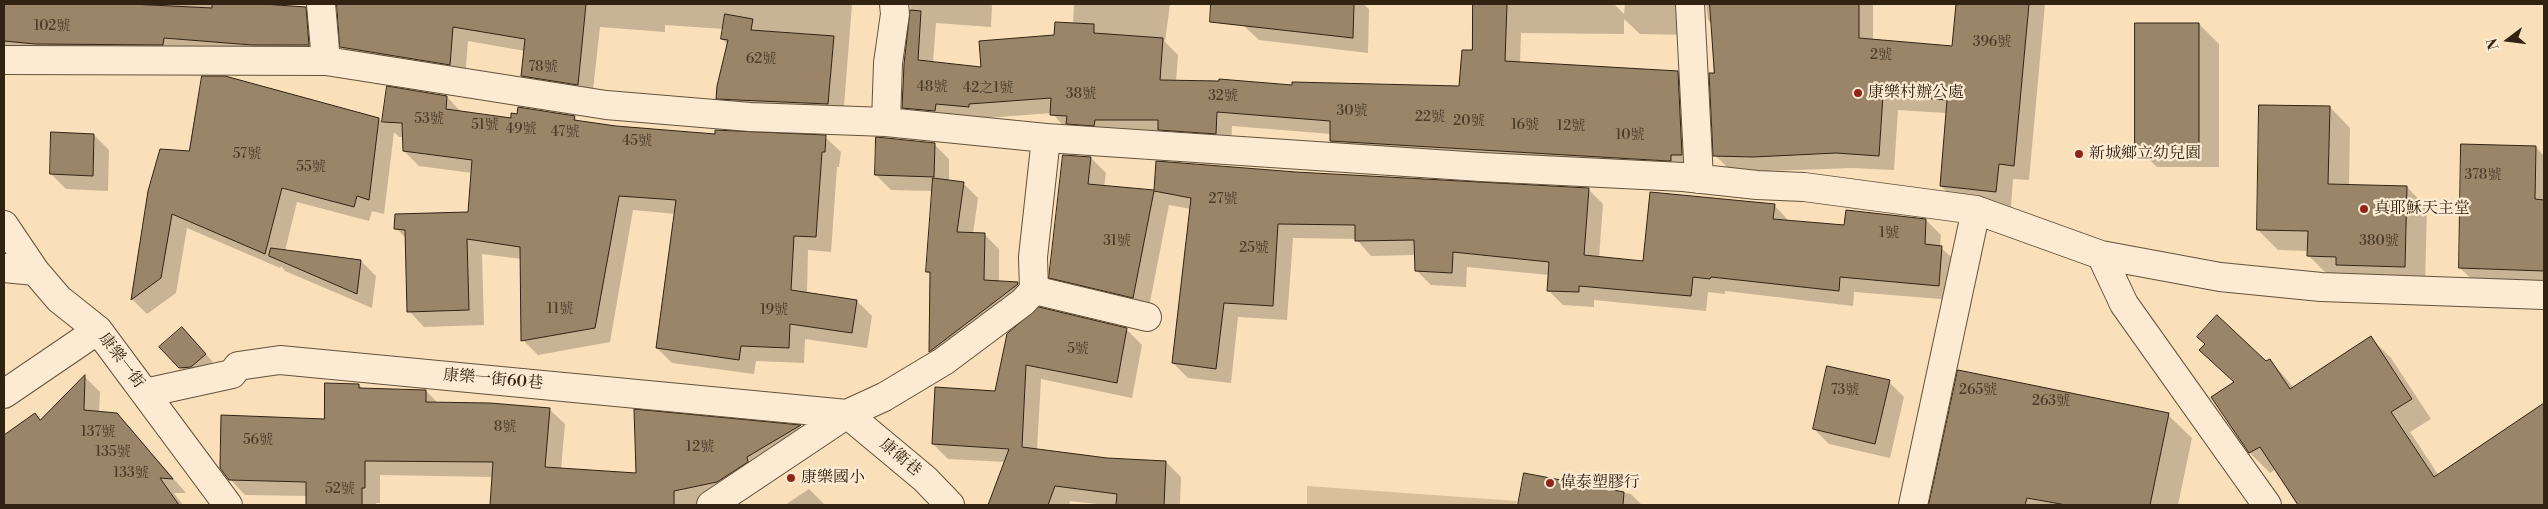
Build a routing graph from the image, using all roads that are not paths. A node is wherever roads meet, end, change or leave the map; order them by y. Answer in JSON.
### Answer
{"nodes":[{"id":1,"x":321,"y":4,"type":"edge"},
{"id":2,"x":894,"y":4,"type":"edge"},
{"id":3,"x":1690,"y":4,"type":"edge"},
{"id":4,"x":4,"y":60,"type":"edge"},
{"id":5,"x":326,"y":60,"type":"junction"},
{"id":6,"x":886,"y":122,"type":"junction"},
{"id":7,"x":1046,"y":138,"type":"junction"},
{"id":8,"x":1699,"y":179,"type":"junction"},
{"id":9,"x":1976,"y":210,"type":"junction"},
{"id":10,"x":4,"y":225,"type":"edge"},
{"id":11,"x":2101,"y":255,"type":"junction"},
{"id":12,"x":4,"y":268,"type":"edge"},
{"id":13,"x":35,"y":271,"type":"junction"},
{"id":14,"x":1034,"y":290,"type":"junction"},
{"id":15,"x":2544,"y":295,"type":"edge"},
{"id":16,"x":1147,"y":317,"type":"dead end"},
{"id":17,"x":98,"y":330,"type":"junction"},
{"id":18,"x":145,"y":393,"type":"junction"},
{"id":19,"x":4,"y":394,"type":"edge"},
{"id":20,"x":847,"y":414,"type":"junction"},
{"id":21,"x":228,"y":505,"type":"edge"},
{"id":22,"x":711,"y":505,"type":"edge"},
{"id":23,"x":950,"y":505,"type":"edge"},
{"id":24,"x":1913,"y":505,"type":"edge"},
{"id":25,"x":2266,"y":505,"type":"edge"}],
"edges":[{"from":1,"to":5,"type":"street"},
{"from":2,"to":6,"type":"street"},
{"from":3,"to":8,"type":"street"},
{"from":4,"to":5,"type":"street"},
{"from":5,"to":6,"type":"street"},
{"from":6,"to":7,"type":"street"},
{"from":7,"to":8,"type":"street"},
{"from":7,"to":14,"type":"street"},
{"from":8,"to":9,"type":"street"},
{"from":9,"to":11,"type":"street"},
{"from":9,"to":24,"type":"street"},
{"from":10,"to":13,"type":"street","name":"康樂一街"},
{"from":11,"to":15,"type":"street"},
{"from":11,"to":25,"type":"street"},
{"from":12,"to":13,"type":"street"},
{"from":13,"to":17,"type":"street","name":"康樂一街"},
{"from":14,"to":16,"type":"street"},
{"from":14,"to":20,"type":"street"},
{"from":17,"to":18,"type":"street","name":"康樂一街"},
{"from":17,"to":19,"type":"street"},
{"from":18,"to":20,"type":"street","name":"康樂一街60巷"},
{"from":18,"to":21,"type":"street","name":"康樂一街"},
{"from":20,"to":22,"type":"street"},
{"from":20,"to":23,"type":"street","name":"康衛巷"}]}
